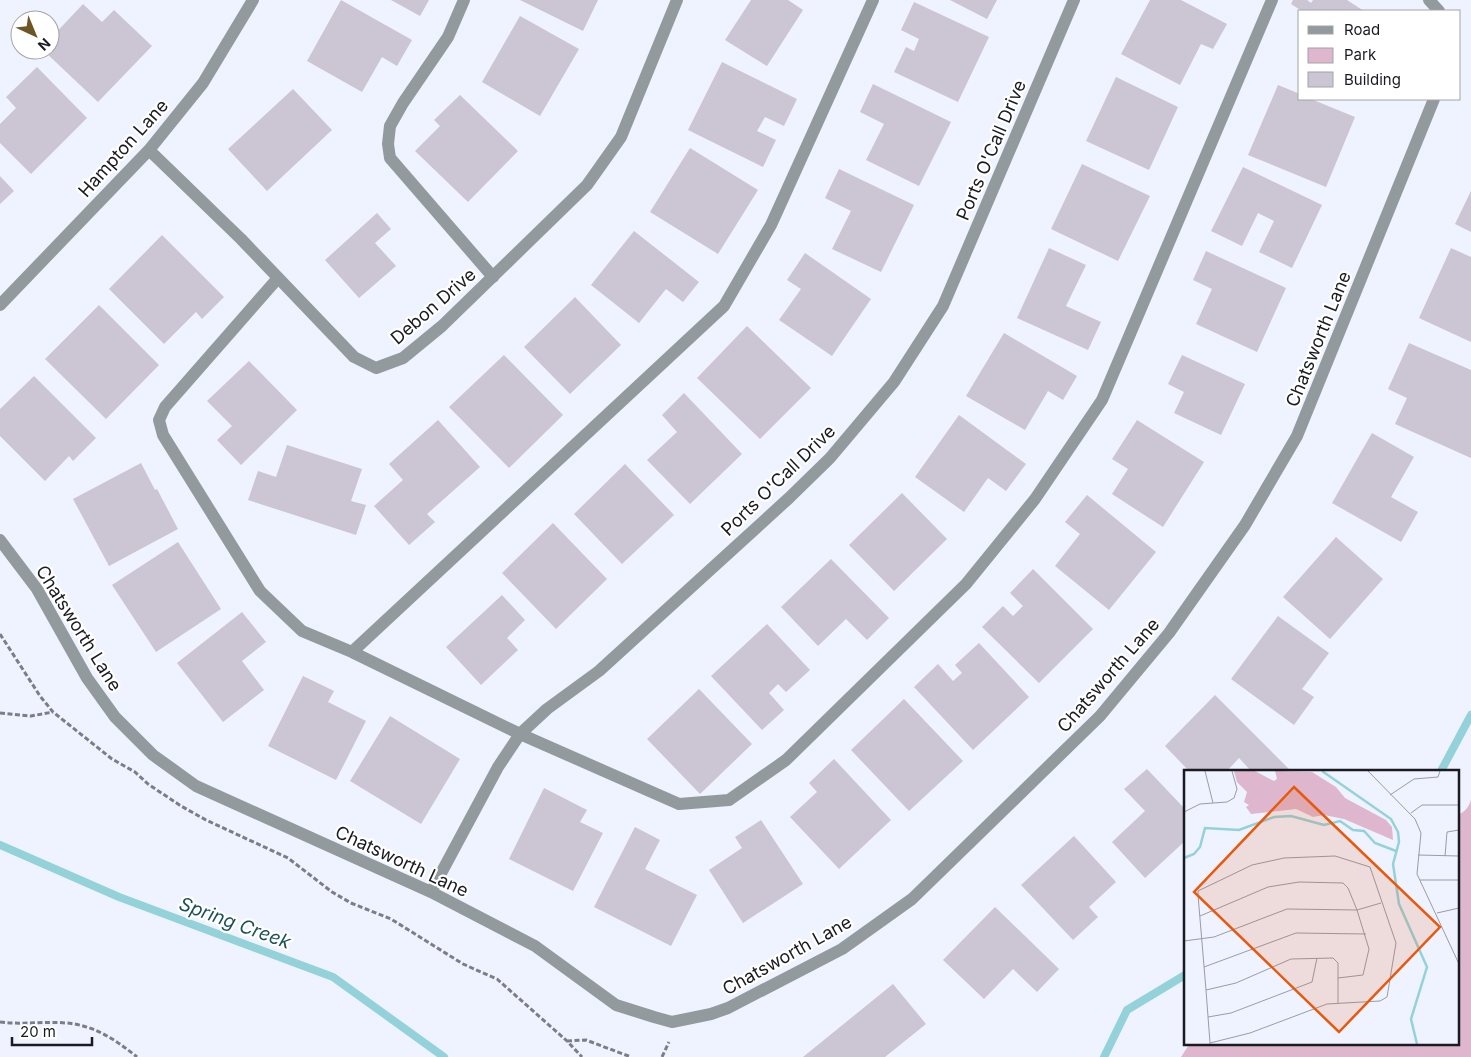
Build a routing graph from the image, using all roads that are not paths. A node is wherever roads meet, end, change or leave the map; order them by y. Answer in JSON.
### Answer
{"nodes":[{"id":1,"x":253,"y":0,"type":"edge"},
{"id":2,"x":464,"y":0,"type":"edge"},
{"id":3,"x":677,"y":0,"type":"edge"},
{"id":4,"x":873,"y":0,"type":"edge"},
{"id":5,"x":1074,"y":0,"type":"edge"},
{"id":6,"x":1272,"y":0,"type":"edge"},
{"id":7,"x":1434,"y":100,"type":"edge"},
{"id":8,"x":149,"y":150,"type":"junction"},
{"id":9,"x":493,"y":277,"type":"junction"},
{"id":10,"x":278,"y":278,"type":"junction"},
{"id":11,"x":0,"y":305,"type":"edge"},
{"id":12,"x":0,"y":540,"type":"edge"},
{"id":13,"x":352,"y":652,"type":"junction"},
{"id":14,"x":520,"y":734,"type":"junction"},
{"id":15,"x":430,"y":892,"type":"junction"}],
"edges":[{"from":1,"to":8,"type":"street","name":"Hampton Lane"},
{"from":2,"to":9,"type":"street"},
{"from":3,"to":9,"type":"street","name":"Debon Drive"},
{"from":4,"to":13,"type":"street"},
{"from":5,"to":14,"type":"street","name":"Ports O'Call Drive"},
{"from":6,"to":14,"type":"street"},
{"from":7,"to":15,"type":"street","name":"Chatsworth Lane"},
{"from":8,"to":10,"type":"street","name":"Debon Drive"},
{"from":8,"to":11,"type":"street","name":"Hampton Lane"},
{"from":9,"to":10,"type":"street","name":"Debon Drive"},
{"from":10,"to":13,"type":"street"},
{"from":12,"to":15,"type":"street","name":"Chatsworth Lane"},
{"from":13,"to":14,"type":"street"},
{"from":14,"to":15,"type":"street","name":"Ports O'Call Drive"}]}
